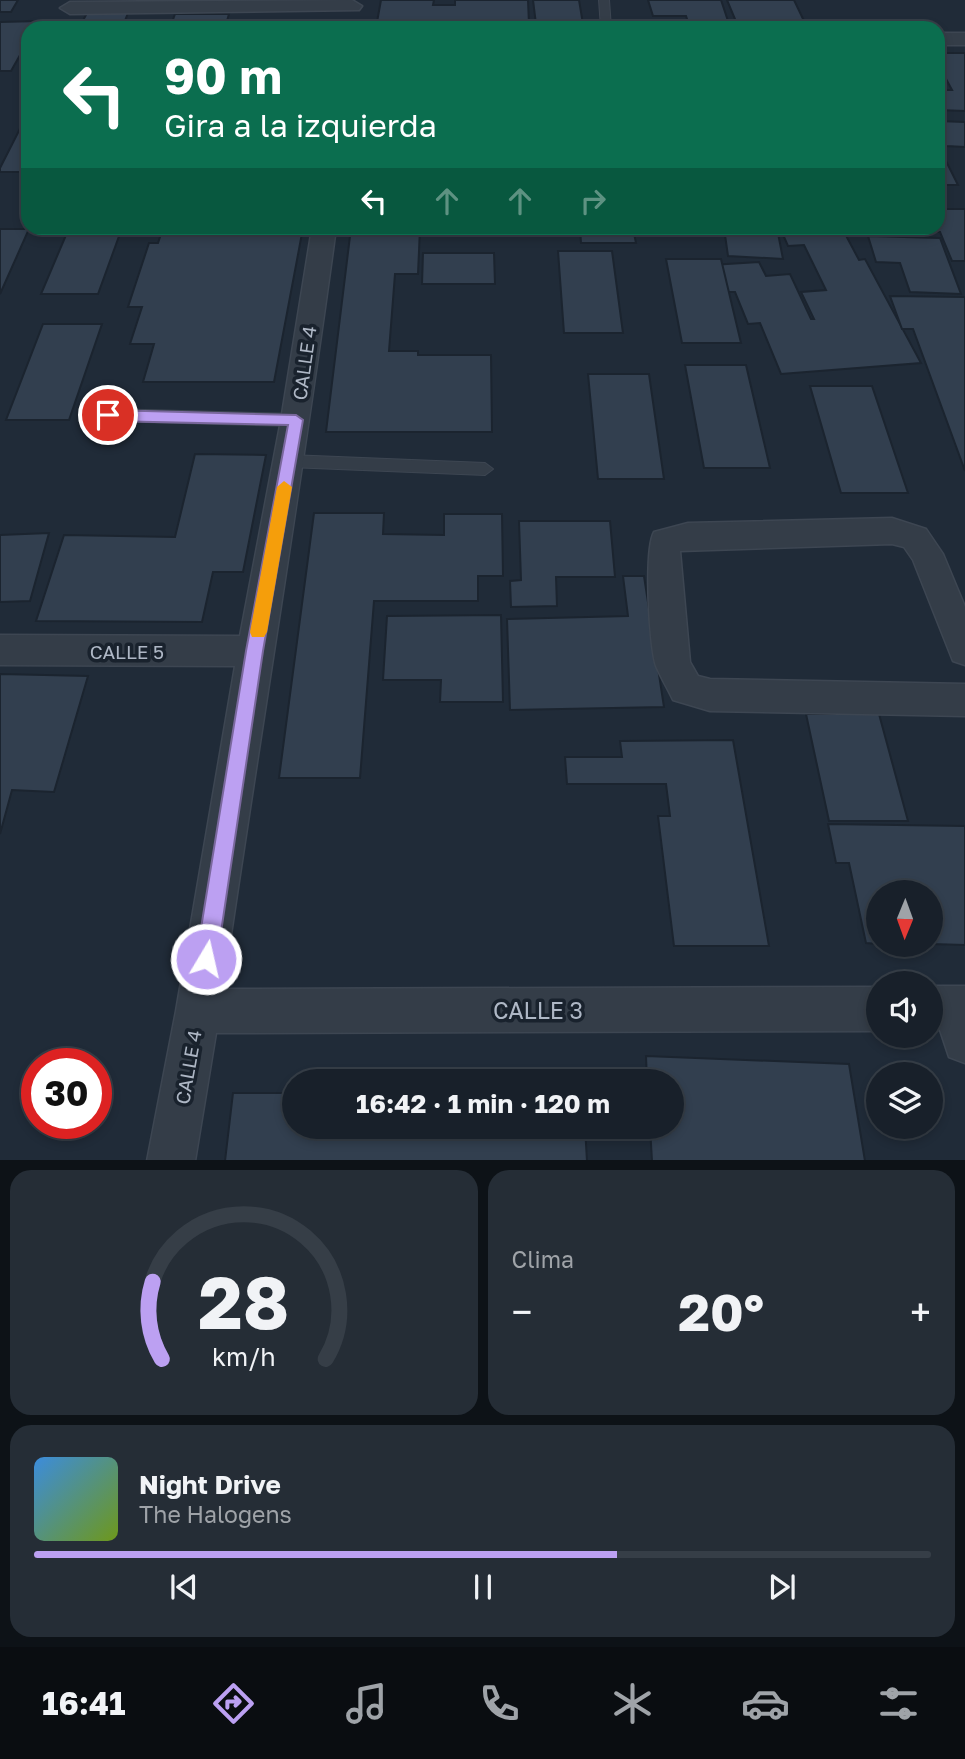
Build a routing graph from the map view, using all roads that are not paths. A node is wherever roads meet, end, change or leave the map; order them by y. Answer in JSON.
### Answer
{"nodes":[{"id":1,"x":604,"y":0,"type":"edge"},
{"id":2,"x":352,"y":3,"type":"edge"},
{"id":3,"x":282,"y":7,"type":"junction"},
{"id":4,"x":70,"y":8,"type":"dead end"},
{"id":5,"x":279,"y":21,"type":"edge"},
{"id":6,"x":351,"y":21,"type":"edge"},
{"id":7,"x":606,"y":21,"type":"edge"},
{"id":8,"x":945,"y":39,"type":"edge"},
{"id":9,"x":965,"y":39,"type":"edge"},
{"id":10,"x":323,"y":235,"type":"edge"},
{"id":11,"x":108,"y":415,"type":"dead end"},
{"id":12,"x":296,"y":420,"type":"junction"},
{"id":13,"x":289,"y":461,"type":"junction"},
{"id":14,"x":485,"y":470,"type":"dead end"},
{"id":15,"x":0,"y":650,"type":"edge"},
{"id":16,"x":965,"y":650,"type":"edge"},
{"id":17,"x":255,"y":651,"type":"junction"},
{"id":18,"x":965,"y":700,"type":"edge"},
{"id":19,"x":866,"y":1009,"type":"edge"},
{"id":20,"x":198,"y":1011,"type":"junction"},
{"id":21,"x":171,"y":1160,"type":"edge"}],
"edges":[{"from":1,"to":7,"type":"lane"},
{"from":2,"to":3,"type":"street"},
{"from":2,"to":6,"type":"street"},
{"from":3,"to":4,"type":"street"},
{"from":3,"to":5,"type":"street"},
{"from":8,"to":9,"type":"street"},
{"from":10,"to":12,"type":"street","name":"CALLE 4"},
{"from":11,"to":12,"type":"lane"},
{"from":12,"to":13,"type":"street","name":"CALLE 4"},
{"from":13,"to":14,"type":"lane"},
{"from":13,"to":17,"type":"street","name":"CALLE 4"},
{"from":15,"to":17,"type":"street","name":"CALLE 5"},
{"from":16,"to":18,"type":"street"},
{"from":17,"to":20,"type":"street","name":"CALLE 4"},
{"from":19,"to":20,"type":"street","name":"CALLE 3"},
{"from":20,"to":21,"type":"street","name":"CALLE 4"}]}
